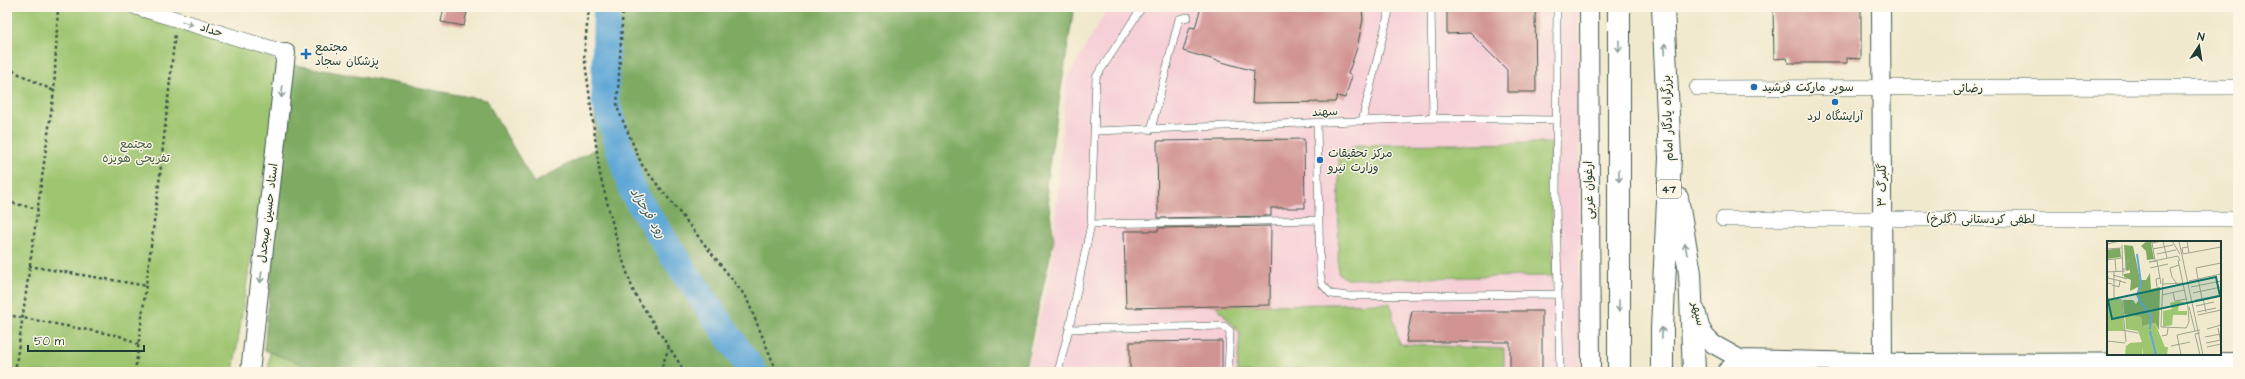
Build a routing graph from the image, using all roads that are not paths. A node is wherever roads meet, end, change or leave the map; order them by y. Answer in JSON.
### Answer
{"nodes":[{"id":1,"x":136,"y":7,"type":"edge"},
{"id":2,"x":1142,"y":7,"type":"edge"},
{"id":3,"x":1390,"y":7,"type":"edge"},
{"id":4,"x":1431,"y":7,"type":"edge"},
{"id":5,"x":1557,"y":7,"type":"edge"},
{"id":6,"x":1589,"y":7,"type":"edge"},
{"id":7,"x":1619,"y":7,"type":"edge"},
{"id":8,"x":1663,"y":7,"type":"edge"},
{"id":9,"x":1881,"y":7,"type":"edge"},
{"id":10,"x":1188,"y":17,"type":"dead end"},
{"id":11,"x":286,"y":53,"type":"joint"},
{"id":12,"x":2238,"y":87,"type":"edge"},
{"id":13,"x":1697,"y":88,"type":"dead end"},
{"id":14,"x":1881,"y":88,"type":"junction"},
{"id":15,"x":1432,"y":118,"type":"junction"},
{"id":16,"x":1556,"y":120,"type":"junction"},
{"id":17,"x":1362,"y":121,"type":"junction"},
{"id":18,"x":1317,"y":123,"type":"junction"},
{"id":19,"x":1151,"y":130,"type":"junction"},
{"id":20,"x":1095,"y":131,"type":"junction"},
{"id":21,"x":1670,"y":158,"type":"junction"},
{"id":22,"x":1723,"y":219,"type":"dead end"},
{"id":23,"x":1882,"y":219,"type":"junction"},
{"id":24,"x":2238,"y":219,"type":"edge"},
{"id":25,"x":1319,"y":220,"type":"junction"},
{"id":26,"x":1091,"y":224,"type":"junction"},
{"id":27,"x":1690,"y":273,"type":"junction"},
{"id":28,"x":1558,"y":294,"type":"junction"},
{"id":29,"x":1069,"y":329,"type":"junction"},
{"id":30,"x":1740,"y":359,"type":"junction"},
{"id":31,"x":1883,"y":363,"type":"junction"},
{"id":32,"x":251,"y":364,"type":"edge"},
{"id":33,"x":2238,"y":366,"type":"edge"},
{"id":34,"x":2110,"y":367,"type":"edge"},
{"id":35,"x":1908,"y":368,"type":"edge"},
{"id":36,"x":1058,"y":372,"type":"edge"},
{"id":37,"x":1228,"y":372,"type":"edge"},
{"id":38,"x":1560,"y":372,"type":"edge"},
{"id":39,"x":1591,"y":372,"type":"edge"},
{"id":40,"x":1619,"y":372,"type":"edge"},
{"id":41,"x":1662,"y":372,"type":"edge"},
{"id":42,"x":1694,"y":372,"type":"edge"},
{"id":43,"x":1726,"y":372,"type":"edge"}],
"edges":[{"from":1,"to":11,"type":"street","name":"حداد","one_way":true},
{"from":2,"to":20,"type":"lane"},
{"from":3,"to":17,"type":"lane"},
{"from":4,"to":15,"type":"lane"},
{"from":5,"to":16,"type":"lane"},
{"from":6,"to":39,"type":"street","name":"ارغوان غربی"},
{"from":7,"to":40,"type":"highway","one_way":true},
{"from":21,"to":8,"type":"highway","name":"بزرگراه یادگار امام","number":"47","one_way":true},
{"from":9,"to":14,"type":"street","name":"گلبرگ ۳"},
{"from":10,"to":19,"type":"lane"},
{"from":11,"to":32,"type":"street","name":"استاد حسین صبحدل","one_way":true},
{"from":12,"to":14,"type":"street","name":"رضائی"},
{"from":13,"to":14,"type":"street","name":"رضائی"},
{"from":14,"to":23,"type":"street","name":"گلبرگ ۳"},
{"from":15,"to":16,"type":"lane","name":"سهند"},
{"from":15,"to":17,"type":"lane","name":"سهند"},
{"from":16,"to":28,"type":"lane"},
{"from":17,"to":18,"type":"lane","name":"سهند"},
{"from":18,"to":19,"type":"lane","name":"سهند"},
{"from":18,"to":25,"type":"lane"},
{"from":19,"to":20,"type":"lane","name":"سهند"},
{"from":20,"to":26,"type":"lane"},
{"from":27,"to":21,"type":"highway","one_way":true},
{"from":41,"to":21,"type":"highway","name":"بزرگراه یادگار امام","number":"47","one_way":true},
{"from":22,"to":23,"type":"street","name":"لطفی کردستانی (گلرخ)"},
{"from":23,"to":24,"type":"street","name":"لطفی کردستانی (گلرخ)"},
{"from":23,"to":31,"type":"street","name":"گلبرگ ۳"},
{"from":25,"to":26,"type":"lane"},
{"from":25,"to":28,"type":"lane"},
{"from":26,"to":29,"type":"lane"},
{"from":27,"to":30,"type":"street","name":"سپهر"},
{"from":27,"to":42,"type":"highway"},
{"from":28,"to":38,"type":"lane"},
{"from":29,"to":36,"type":"lane"},
{"from":29,"to":37,"type":"lane"},
{"from":30,"to":31,"type":"street","name":"سپهر"},
{"from":30,"to":43,"type":"street"},
{"from":31,"to":35,"type":"street","name":"سپهر"},
{"from":33,"to":34,"type":"street","name":"سپهر"},
{"from":34,"to":35,"type":"street","name":"سپهر"}]}
